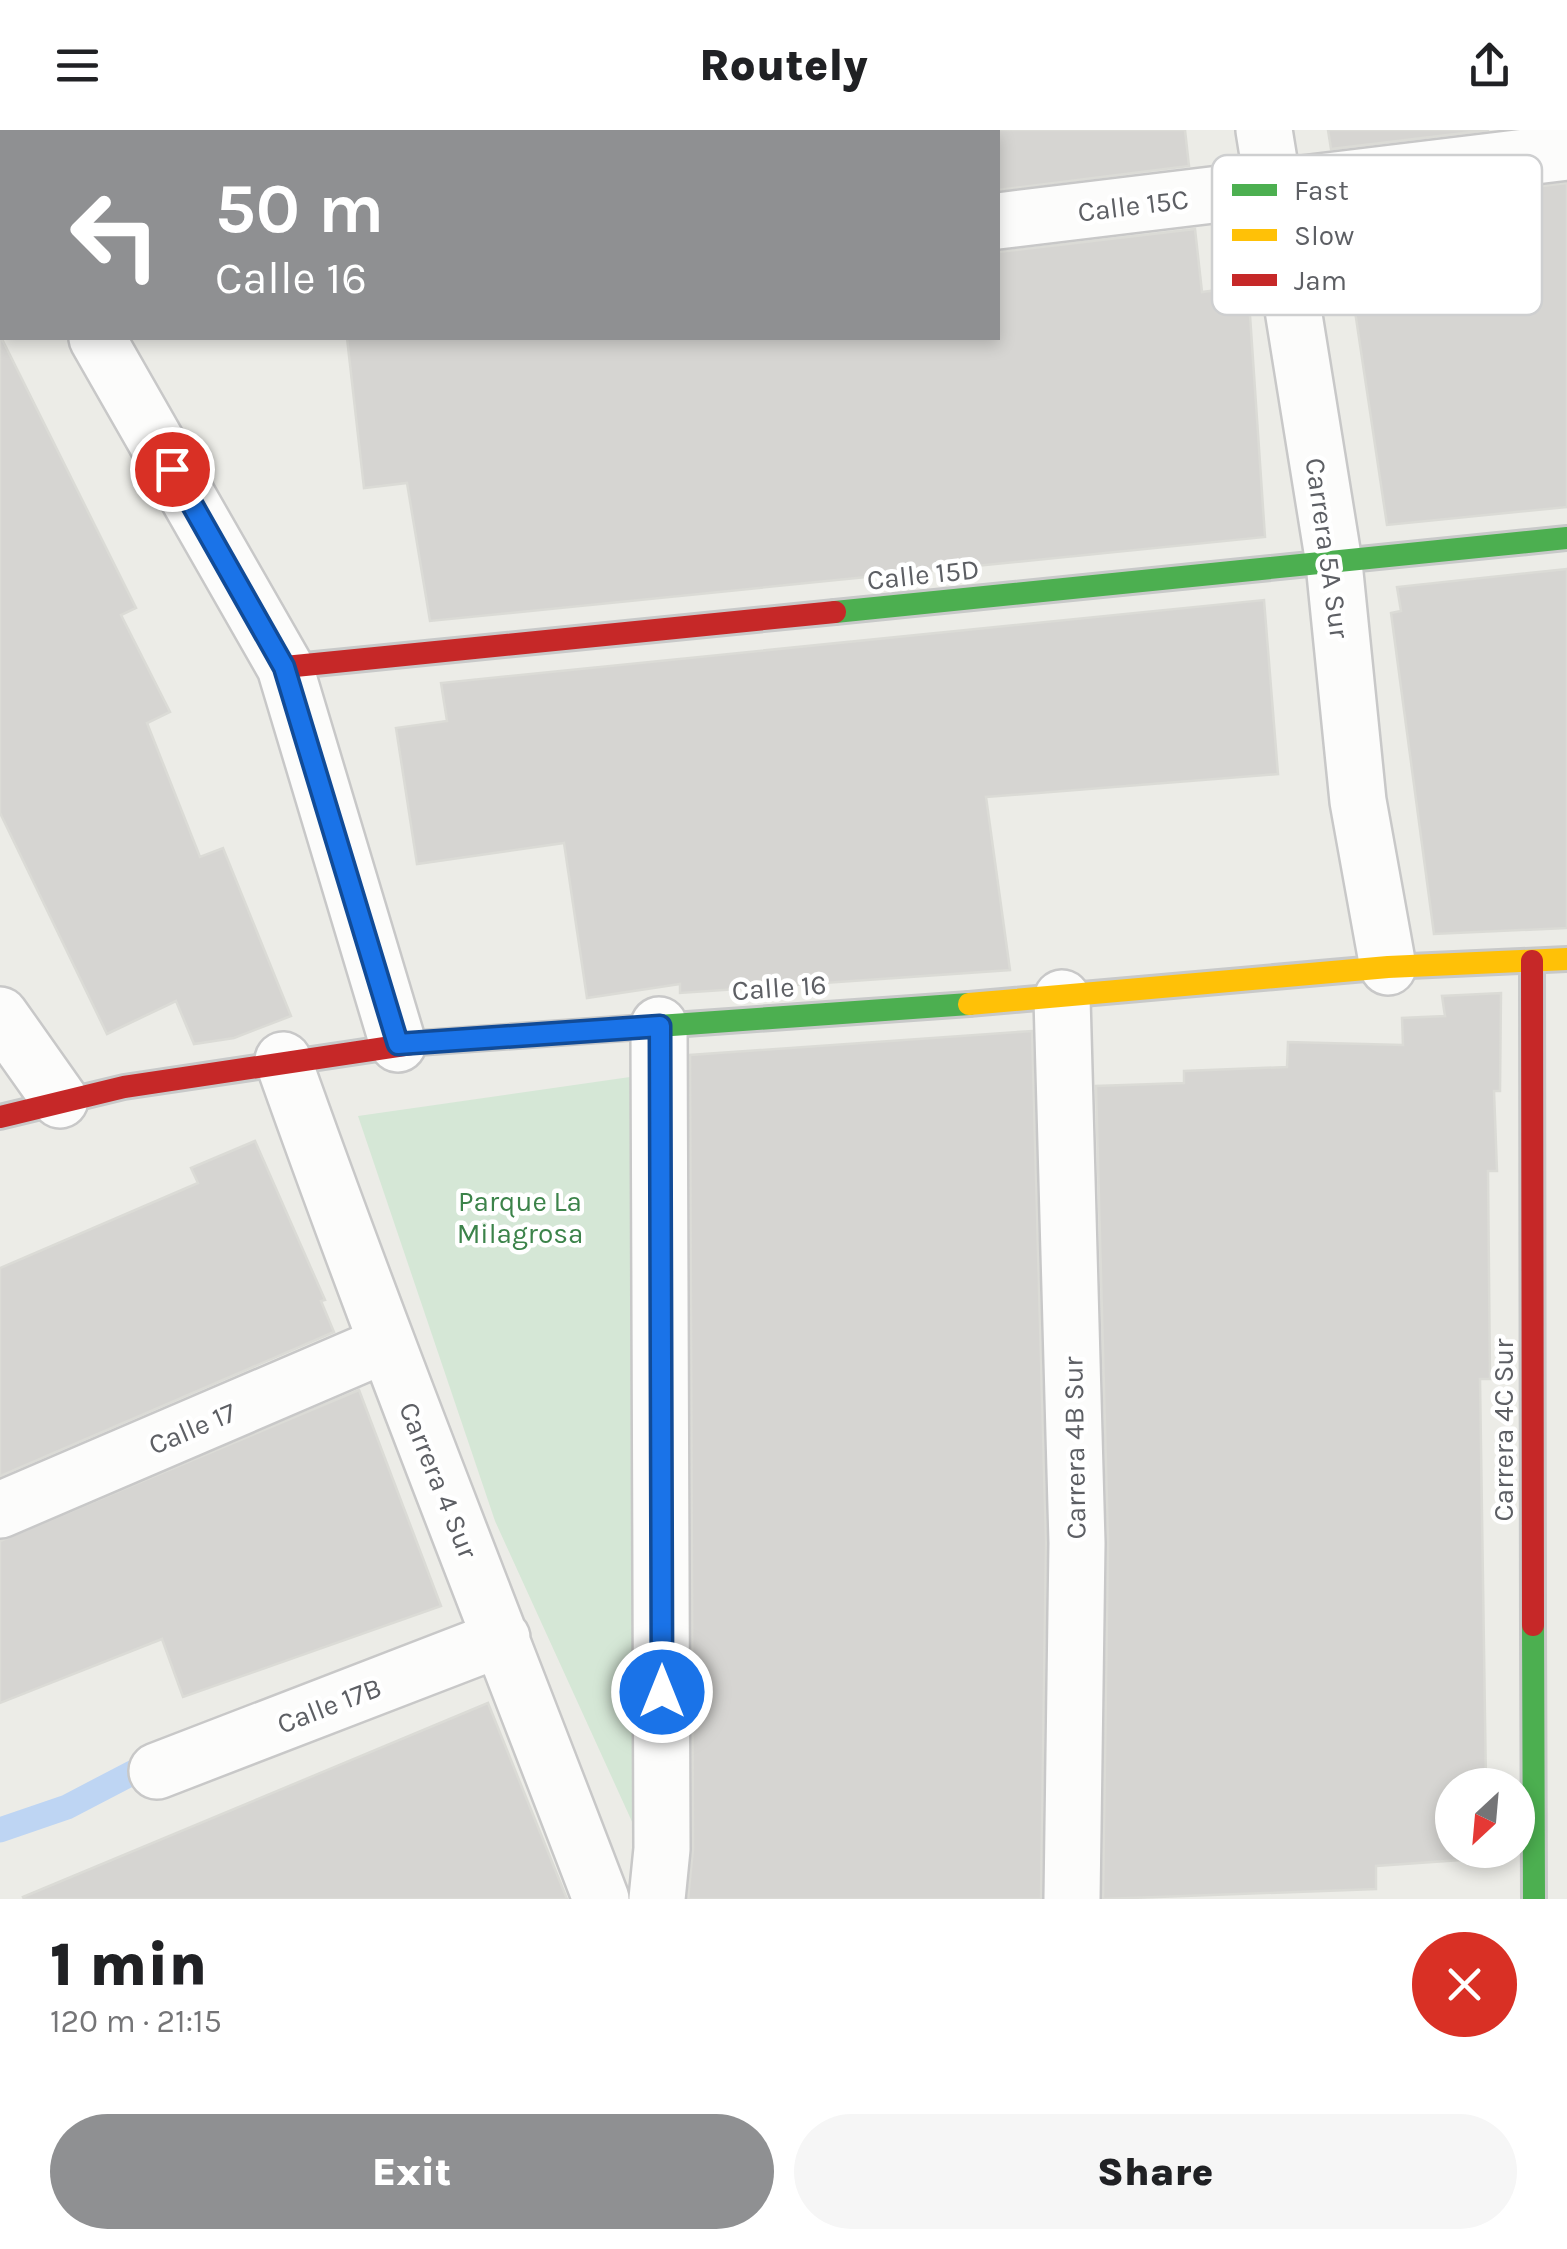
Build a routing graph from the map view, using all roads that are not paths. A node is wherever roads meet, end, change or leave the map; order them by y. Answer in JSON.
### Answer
{"nodes":[{"id":1,"x":1264,"y":130,"type":"edge"},
{"id":2,"x":1567,"y":152,"type":"edge"},
{"id":3,"x":1268,"y":155,"type":"edge"},
{"id":4,"x":1542,"y":155,"type":"edge"},
{"id":5,"x":1212,"y":196,"type":"edge"},
{"id":6,"x":1000,"y":222,"type":"edge"},
{"id":7,"x":1294,"y":315,"type":"edge"},
{"id":8,"x":97,"y":340,"type":"edge"},
{"id":9,"x":1567,"y":538,"type":"edge"},
{"id":10,"x":1334,"y":564,"type":"junction"},
{"id":11,"x":284,"y":667,"type":"junction"},
{"id":12,"x":1567,"y":958,"type":"edge"},
{"id":13,"x":1532,"y":961,"type":"junction"},
{"id":14,"x":1388,"y":967,"type":"junction"},
{"id":15,"x":1062,"y":998,"type":"junction"},
{"id":16,"x":0,"y":1015,"type":"edge"},
{"id":17,"x":660,"y":1026,"type":"junction"},
{"id":18,"x":398,"y":1044,"type":"junction"},
{"id":19,"x":283,"y":1060,"type":"junction"},
{"id":20,"x":60,"y":1100,"type":"junction"},
{"id":21,"x":0,"y":1117,"type":"edge"},
{"id":22,"x":384,"y":1345,"type":"junction"},
{"id":23,"x":0,"y":1510,"type":"edge"},
{"id":24,"x":502,"y":1638,"type":"junction"},
{"id":25,"x":158,"y":1771,"type":"dead end"},
{"id":26,"x":601,"y":1899,"type":"edge"},
{"id":27,"x":656,"y":1899,"type":"edge"},
{"id":28,"x":1072,"y":1899,"type":"edge"},
{"id":29,"x":1534,"y":1899,"type":"edge"}],
"edges":[{"from":1,"to":3,"type":"street","name":"Carrera 5A Sur"},
{"from":2,"to":4,"type":"street","name":"Calle 15C"},
{"from":5,"to":6,"type":"street","name":"Calle 15C"},
{"from":7,"to":10,"type":"street","name":"Carrera 5A Sur"},
{"from":8,"to":11,"type":"street"},
{"from":9,"to":10,"type":"street","name":"Calle 15D"},
{"from":10,"to":11,"type":"street","name":"Calle 15D"},
{"from":10,"to":14,"type":"street","name":"Carrera 5A Sur"},
{"from":11,"to":18,"type":"street"},
{"from":12,"to":13,"type":"street","name":"Calle 16"},
{"from":13,"to":14,"type":"street","name":"Calle 16"},
{"from":13,"to":29,"type":"street","name":"Carrera 4C Sur"},
{"from":14,"to":15,"type":"street","name":"Calle 16"},
{"from":15,"to":17,"type":"street","name":"Calle 16"},
{"from":15,"to":28,"type":"street","name":"Carrera 4B Sur"},
{"from":16,"to":20,"type":"street"},
{"from":17,"to":18,"type":"street","name":"Calle 16"},
{"from":17,"to":27,"type":"street"},
{"from":18,"to":19,"type":"street","name":"Calle 16"},
{"from":19,"to":20,"type":"street","name":"Calle 16"},
{"from":19,"to":22,"type":"street","name":"Carrera 4 Sur"},
{"from":20,"to":21,"type":"street","name":"Calle 16"},
{"from":22,"to":23,"type":"street","name":"Calle 17"},
{"from":22,"to":24,"type":"street","name":"Carrera 4 Sur"},
{"from":24,"to":25,"type":"street","name":"Calle 17B"},
{"from":24,"to":26,"type":"street","name":"Carrera 4 Sur"}]}
